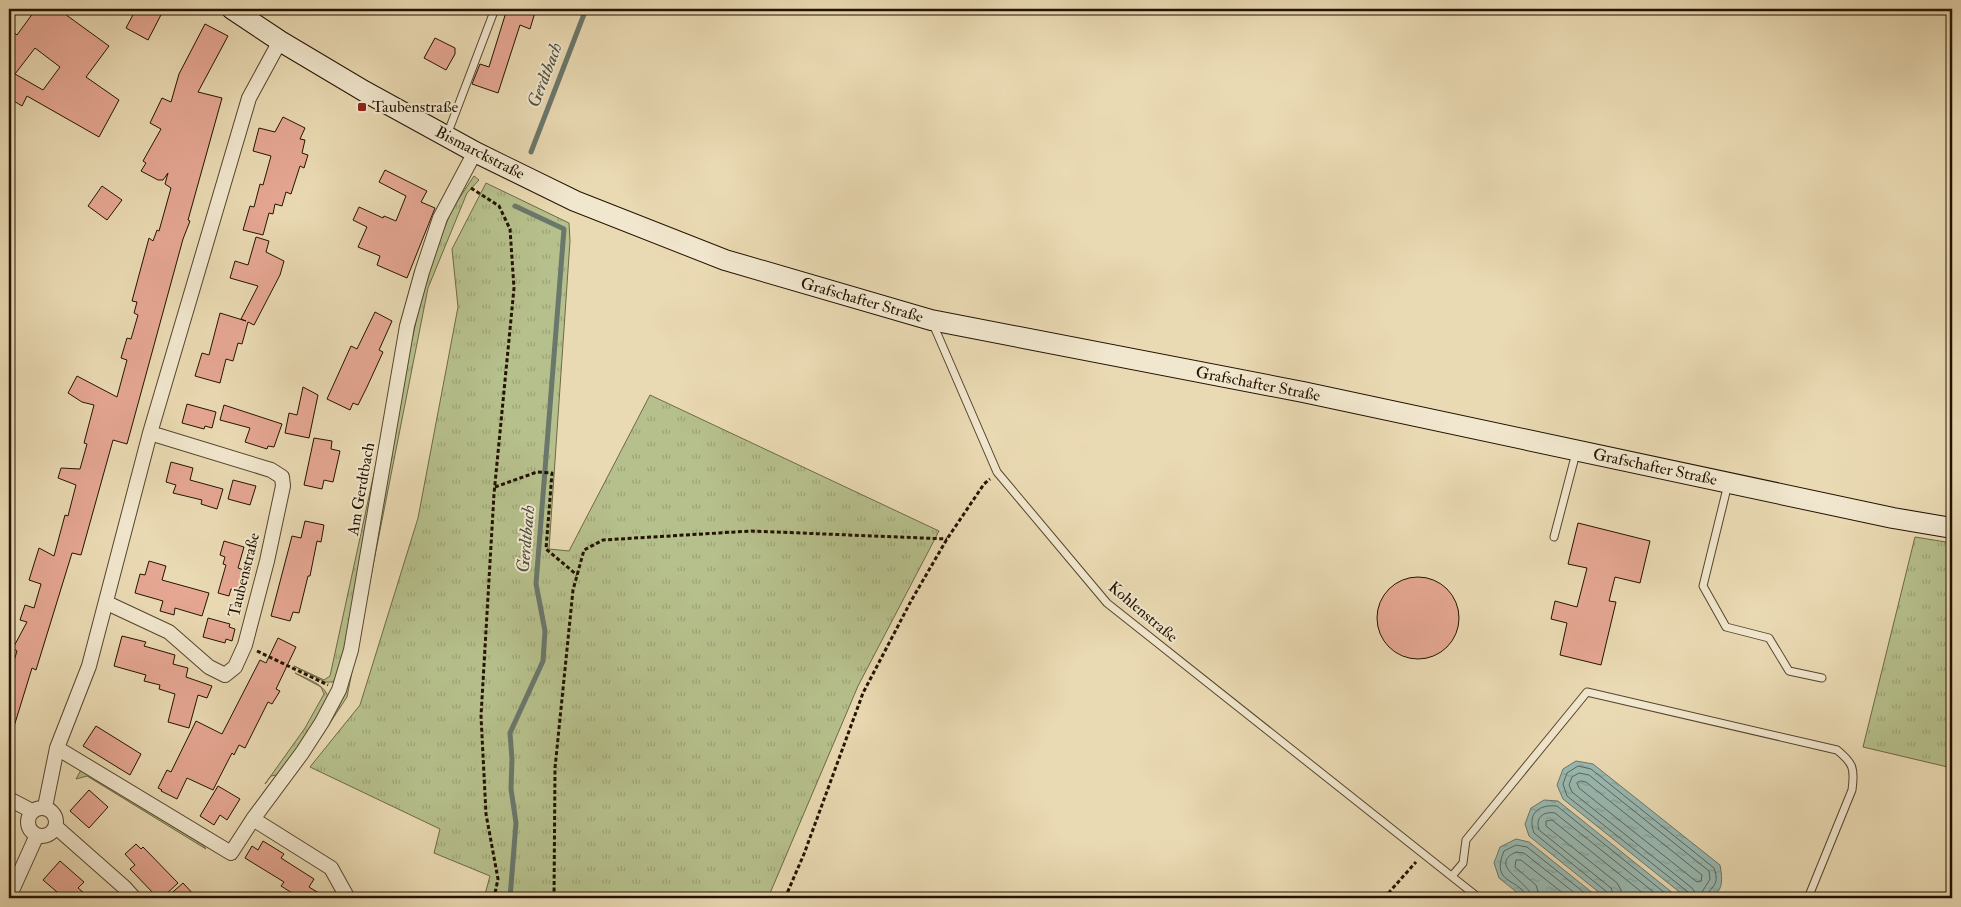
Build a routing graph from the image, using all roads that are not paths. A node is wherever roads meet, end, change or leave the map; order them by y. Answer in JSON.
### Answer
{"nodes":[{"id":1,"x":232,"y":9,"type":"edge"},
{"id":2,"x":493,"y":14,"type":"dead end"},
{"id":3,"x":280,"y":41,"type":"junction"},
{"id":4,"x":446,"y":136,"type":"junction"},
{"id":5,"x":475,"y":152,"type":"junction"},
{"id":6,"x":576,"y":200,"type":"joint"},
{"id":7,"x":931,"y":320,"type":"junction"},
{"id":8,"x":150,"y":433,"type":"junction"},
{"id":9,"x":1577,"y":450,"type":"junction"},
{"id":10,"x":1728,"y":483,"type":"junction"},
{"id":11,"x":1952,"y":528,"type":"edge"},
{"id":12,"x":1554,"y":537,"type":"dead end"},
{"id":13,"x":107,"y":603,"type":"junction"},
{"id":14,"x":1822,"y":678,"type":"dead end"},
{"id":15,"x":57,"y":748,"type":"junction"},
{"id":16,"x":9,"y":798,"type":"edge"},
{"id":17,"x":39,"y":809,"type":"junction"},
{"id":18,"x":253,"y":818,"type":"junction"},
{"id":19,"x":56,"y":827,"type":"junction"},
{"id":20,"x":37,"y":835,"type":"junction"},
{"id":21,"x":1452,"y":876,"type":"junction"},
{"id":22,"x":346,"y":895,"type":"dead end"},
{"id":23,"x":9,"y":897,"type":"edge"},
{"id":24,"x":134,"y":898,"type":"edge"},
{"id":25,"x":1479,"y":898,"type":"edge"},
{"id":26,"x":1808,"y":898,"type":"edge"}],
"edges":[{"from":1,"to":3,"type":"main road","name":"Bismarckstraße"},
{"from":2,"to":4,"type":"lane"},
{"from":3,"to":4,"type":"main road","name":"Bismarckstraße"},
{"from":3,"to":8,"type":"street"},
{"from":4,"to":5,"type":"main road","name":"Bismarckstraße"},
{"from":5,"to":6,"type":"main road","name":"Bismarckstraße"},
{"from":5,"to":18,"type":"street","name":"Am Gerdtbach"},
{"from":6,"to":7,"type":"main road","name":"Grafschafter Straße"},
{"from":7,"to":9,"type":"main road","name":"Grafschafter Straße"},
{"from":7,"to":21,"type":"lane","name":"Kohlenstraße"},
{"from":8,"to":13,"type":"street"},
{"from":8,"to":13,"type":"street","name":"Taubenstraße"},
{"from":9,"to":10,"type":"main road","name":"Grafschafter Straße"},
{"from":9,"to":12,"type":"lane"},
{"from":10,"to":11,"type":"main road","name":"Grafschafter Straße"},
{"from":10,"to":14,"type":"lane"},
{"from":13,"to":15,"type":"street"},
{"from":15,"to":17,"type":"street"},
{"from":15,"to":18,"type":"street","name":"Am Gerdtbach"},
{"from":16,"to":17,"type":"street"},
{"from":17,"to":19,"type":"street"},
{"from":17,"to":20,"type":"street"},
{"from":18,"to":22,"type":"street"},
{"from":19,"to":20,"type":"street"},
{"from":19,"to":24,"type":"street"},
{"from":20,"to":23,"type":"street"},
{"from":21,"to":25,"type":"lane","name":"Kohlenstraße"},
{"from":21,"to":26,"type":"lane"}]}
